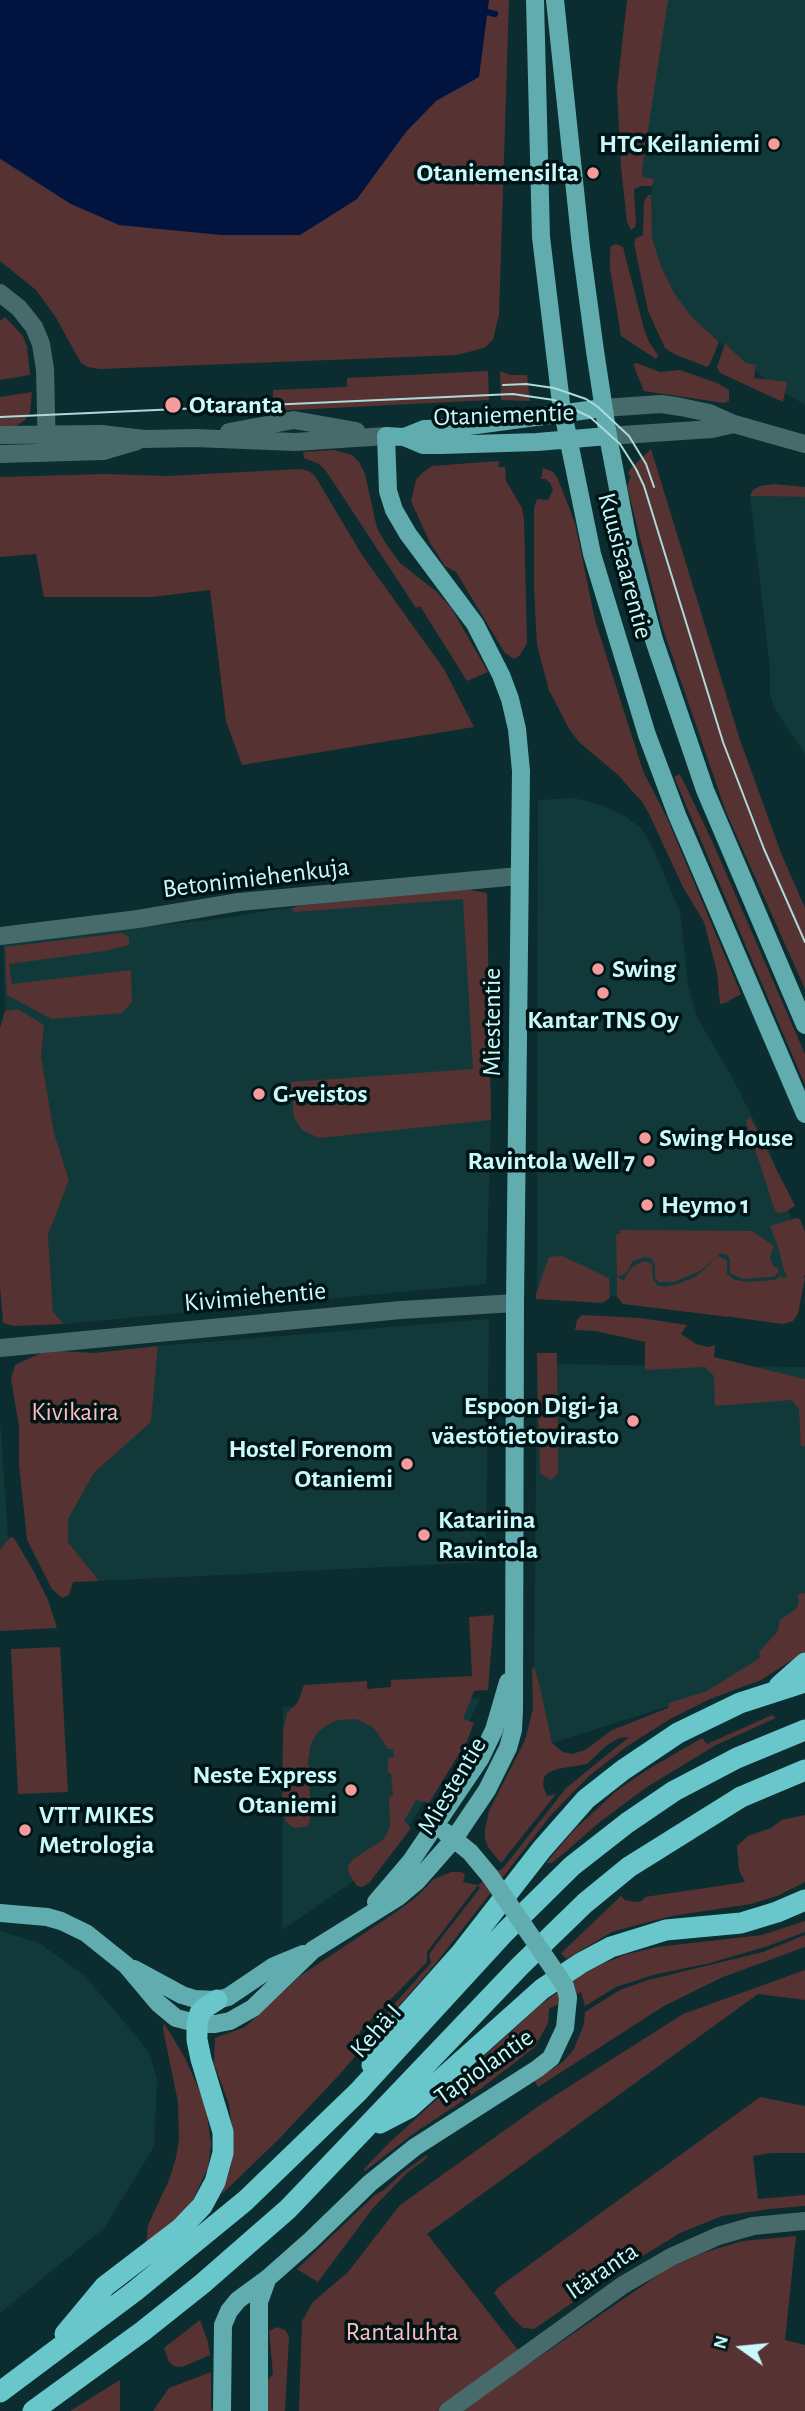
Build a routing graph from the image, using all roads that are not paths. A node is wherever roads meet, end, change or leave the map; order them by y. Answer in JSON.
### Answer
{"nodes":[{"id":1,"x":535,"y":0,"type":"edge"},
{"id":2,"x":555,"y":0,"type":"edge"},
{"id":3,"x":0,"y":293,"type":"edge"},
{"id":4,"x":603,"y":408,"type":"junction"},
{"id":5,"x":563,"y":412,"type":"junction"},
{"id":6,"x":734,"y":424,"type":"junction"},
{"id":7,"x":46,"y":434,"type":"junction"},
{"id":8,"x":0,"y":435,"type":"edge"},
{"id":9,"x":386,"y":436,"type":"junction"},
{"id":10,"x":608,"y":436,"type":"junction"},
{"id":11,"x":404,"y":437,"type":"junction"},
{"id":12,"x":144,"y":439,"type":"junction"},
{"id":13,"x":567,"y":440,"type":"junction"},
{"id":14,"x":805,"y":444,"type":"edge"},
{"id":15,"x":47,"y":453,"type":"junction"},
{"id":16,"x":0,"y":454,"type":"edge"},
{"id":17,"x":519,"y":876,"type":"junction"},
{"id":18,"x":0,"y":936,"type":"edge"},
{"id":19,"x":805,"y":1025,"type":"edge"},
{"id":20,"x":805,"y":1114,"type":"edge"},
{"id":21,"x":515,"y":1303,"type":"junction"},
{"id":22,"x":0,"y":1348,"type":"edge"},
{"id":23,"x":513,"y":1644,"type":"junction"},
{"id":24,"x":805,"y":1663,"type":"edge"},
{"id":25,"x":805,"y":1682,"type":"edge"},
{"id":26,"x":770,"y":1695,"type":"junction"},
{"id":27,"x":805,"y":1730,"type":"edge"},
{"id":28,"x":805,"y":1770,"type":"edge"},
{"id":29,"x":437,"y":1825,"type":"junction"},
{"id":30,"x":454,"y":1839,"type":"junction"},
{"id":31,"x":805,"y":1900,"type":"edge"},
{"id":32,"x":0,"y":1913,"type":"edge"},
{"id":33,"x":362,"y":1918,"type":"junction"},
{"id":34,"x":313,"y":1950,"type":"junction"},
{"id":35,"x":126,"y":1965,"type":"junction"},
{"id":36,"x":216,"y":2000,"type":"junction"},
{"id":37,"x":197,"y":2024,"type":"junction"},
{"id":38,"x":358,"y":2092,"type":"junction"},
{"id":39,"x":365,"y":2131,"type":"junction"},
{"id":40,"x":805,"y":2221,"type":"edge"},
{"id":41,"x":268,"y":2278,"type":"junction"},
{"id":42,"x":42,"y":2363,"type":"junction"},
{"id":43,"x":0,"y":2392,"type":"edge"},
{"id":44,"x":33,"y":2411,"type":"edge"},
{"id":45,"x":222,"y":2411,"type":"edge"},
{"id":46,"x":259,"y":2411,"type":"edge"},
{"id":47,"x":449,"y":2411,"type":"edge"}],
"edges":[{"from":1,"to":5,"type":"main road","name":"Kuusisaarentie"},
{"from":2,"to":4,"type":"main road","name":"Kuusisaarentie"},
{"from":3,"to":7,"type":"street"},
{"from":4,"to":5,"type":"main road","name":"Otaniementie"},
{"from":4,"to":6,"type":"street"},
{"from":4,"to":10,"type":"main road","name":"Kuusisaarentie"},
{"from":5,"to":11,"type":"main road","name":"Otaniementie"},
{"from":5,"to":13,"type":"main road","name":"Kuusisaarentie"},
{"from":6,"to":10,"type":"street"},
{"from":6,"to":14,"type":"street"},
{"from":7,"to":8,"type":"street","name":"Otaniementie"},
{"from":7,"to":12,"type":"street","name":"Otaniementie"},
{"from":7,"to":15,"type":"street"},
{"from":9,"to":11,"type":"main road","name":"Otaniementie"},
{"from":9,"to":12,"type":"street","name":"Otaniementie"},
{"from":9,"to":17,"type":"main road","name":"Miestentie"},
{"from":10,"to":13,"type":"main road","name":"Otaniementie"},
{"from":10,"to":19,"type":"main road","name":"Kuusisaarentie"},
{"from":11,"to":13,"type":"main road","name":"Otaniementie"},
{"from":12,"to":15,"type":"street","name":"Otaniementie"},
{"from":13,"to":20,"type":"main road","name":"Kuusisaarentie"},
{"from":15,"to":16,"type":"street","name":"Otaniementie"},
{"from":17,"to":18,"type":"street","name":"Betonimiehenkuja"},
{"from":17,"to":21,"type":"main road","name":"Miestentie"},
{"from":21,"to":22,"type":"street","name":"Kivimiehentie"},
{"from":21,"to":23,"type":"main road","name":"Miestentie"},
{"from":23,"to":29,"type":"main road","name":"Miestentie"},
{"from":23,"to":30,"type":"main road","name":"Miestentie"},
{"from":24,"to":26,"type":"highway"},
{"from":25,"to":26,"type":"highway"},
{"from":26,"to":38,"type":"highway"},
{"from":27,"to":38,"type":"highway","name":"Kehä I"},
{"from":28,"to":39,"type":"highway"},
{"from":29,"to":30,"type":"main road","name":"Tapiolantie"},
{"from":29,"to":33,"type":"main road","name":"Miestentie"},
{"from":30,"to":33,"type":"main road","name":"Miestentie"},
{"from":30,"to":41,"type":"main road","name":"Tapiolantie","bridge":true},
{"from":31,"to":39,"type":"highway"},
{"from":32,"to":35,"type":"main road"},
{"from":33,"to":34,"type":"main road","name":"Miestentie"},
{"from":34,"to":36,"type":"main road","name":"Miestentie"},
{"from":34,"to":37,"type":"main road","name":"Miestentie"},
{"from":35,"to":36,"type":"main road"},
{"from":35,"to":37,"type":"main road"},
{"from":36,"to":37,"type":"highway"},
{"from":37,"to":42,"type":"highway"},
{"from":38,"to":42,"type":"highway","name":"Kehä I"},
{"from":39,"to":44,"type":"highway"},
{"from":40,"to":47,"type":"street","name":"Itäranta"},
{"from":41,"to":45,"type":"main road","name":"Tapiolantie"},
{"from":41,"to":46,"type":"main road"},
{"from":42,"to":43,"type":"highway","name":"Kehä I"}]}
